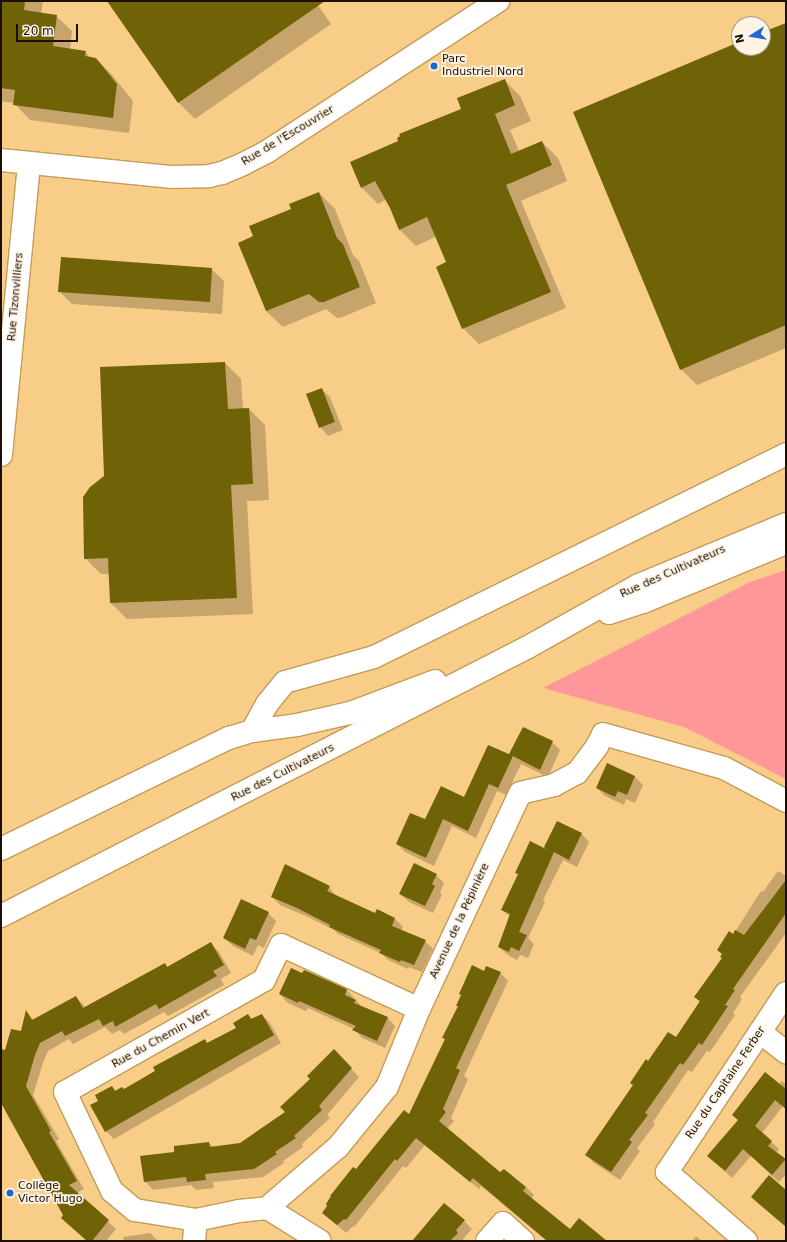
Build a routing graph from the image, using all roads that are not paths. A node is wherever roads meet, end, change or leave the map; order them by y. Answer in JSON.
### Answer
{"nodes":[{"id":1,"x":498,"y":1,"type":"edge"},
{"id":2,"x":1,"y":160,"type":"edge"},
{"id":3,"x":29,"y":163,"type":"junction"},
{"id":4,"x":786,"y":454,"type":"edge"},
{"id":5,"x":1,"y":455,"type":"edge"},
{"id":6,"x":786,"y":524,"type":"edge"},
{"id":7,"x":786,"y":543,"type":"edge"},
{"id":8,"x":564,"y":628,"type":"junction"},
{"id":9,"x":528,"y":647,"type":"junction"},
{"id":10,"x":252,"y":731,"type":"junction"},
{"id":11,"x":275,"y":777,"type":"junction"},
{"id":12,"x":786,"y":800,"type":"edge"},
{"id":13,"x":1,"y":849,"type":"edge"},
{"id":14,"x":1,"y":916,"type":"edge"},
{"id":15,"x":1,"y":926,"type":"edge"},
{"id":16,"x":786,"y":993,"type":"edge"},
{"id":17,"x":419,"y":1009,"type":"junction"},
{"id":18,"x":760,"y":1032,"type":"junction"},
{"id":19,"x":786,"y":1052,"type":"edge"},
{"id":20,"x":267,"y":1208,"type":"junction"},
{"id":21,"x":196,"y":1220,"type":"junction"},
{"id":22,"x":194,"y":1241,"type":"edge"},
{"id":23,"x":320,"y":1241,"type":"edge"},
{"id":24,"x":487,"y":1241,"type":"edge"},
{"id":25,"x":523,"y":1241,"type":"edge"},
{"id":26,"x":746,"y":1241,"type":"edge"}],
"edges":[{"from":1,"to":3,"type":"street","name":"Rue de l'Escouvrier"},
{"from":2,"to":3,"type":"street","name":"Rue de l'Escouvrier"},
{"from":3,"to":5,"type":"street","name":"Rue Tizonvilliers"},
{"from":4,"to":10,"type":"street"},
{"from":6,"to":8,"type":"street","name":"Rue des Cultivateurs"},
{"from":7,"to":8,"type":"street","name":"Rue des Cultivateurs"},
{"from":8,"to":9,"type":"street","name":"Rue des Cultivateurs"},
{"from":9,"to":10,"type":"street"},
{"from":9,"to":11,"type":"street","name":"Rue des Cultivateurs"},
{"from":10,"to":13,"type":"street"},
{"from":11,"to":14,"type":"street","name":"Rue des Cultivateurs"},
{"from":11,"to":15,"type":"street"},
{"from":12,"to":17,"type":"street","name":"Avenue de la Pépinière"},
{"from":16,"to":18,"type":"street","name":"Rue du Capitaine Ferber"},
{"from":17,"to":20,"type":"street","name":"Avenue de la Pépinière"},
{"from":17,"to":21,"type":"street","name":"Rue du Chemin Vert"},
{"from":18,"to":19,"type":"street"},
{"from":18,"to":26,"type":"street","name":"Rue du Capitaine Ferber"},
{"from":20,"to":21,"type":"street"},
{"from":20,"to":23,"type":"street"},
{"from":21,"to":22,"type":"street"},
{"from":24,"to":25,"type":"street"}]}
